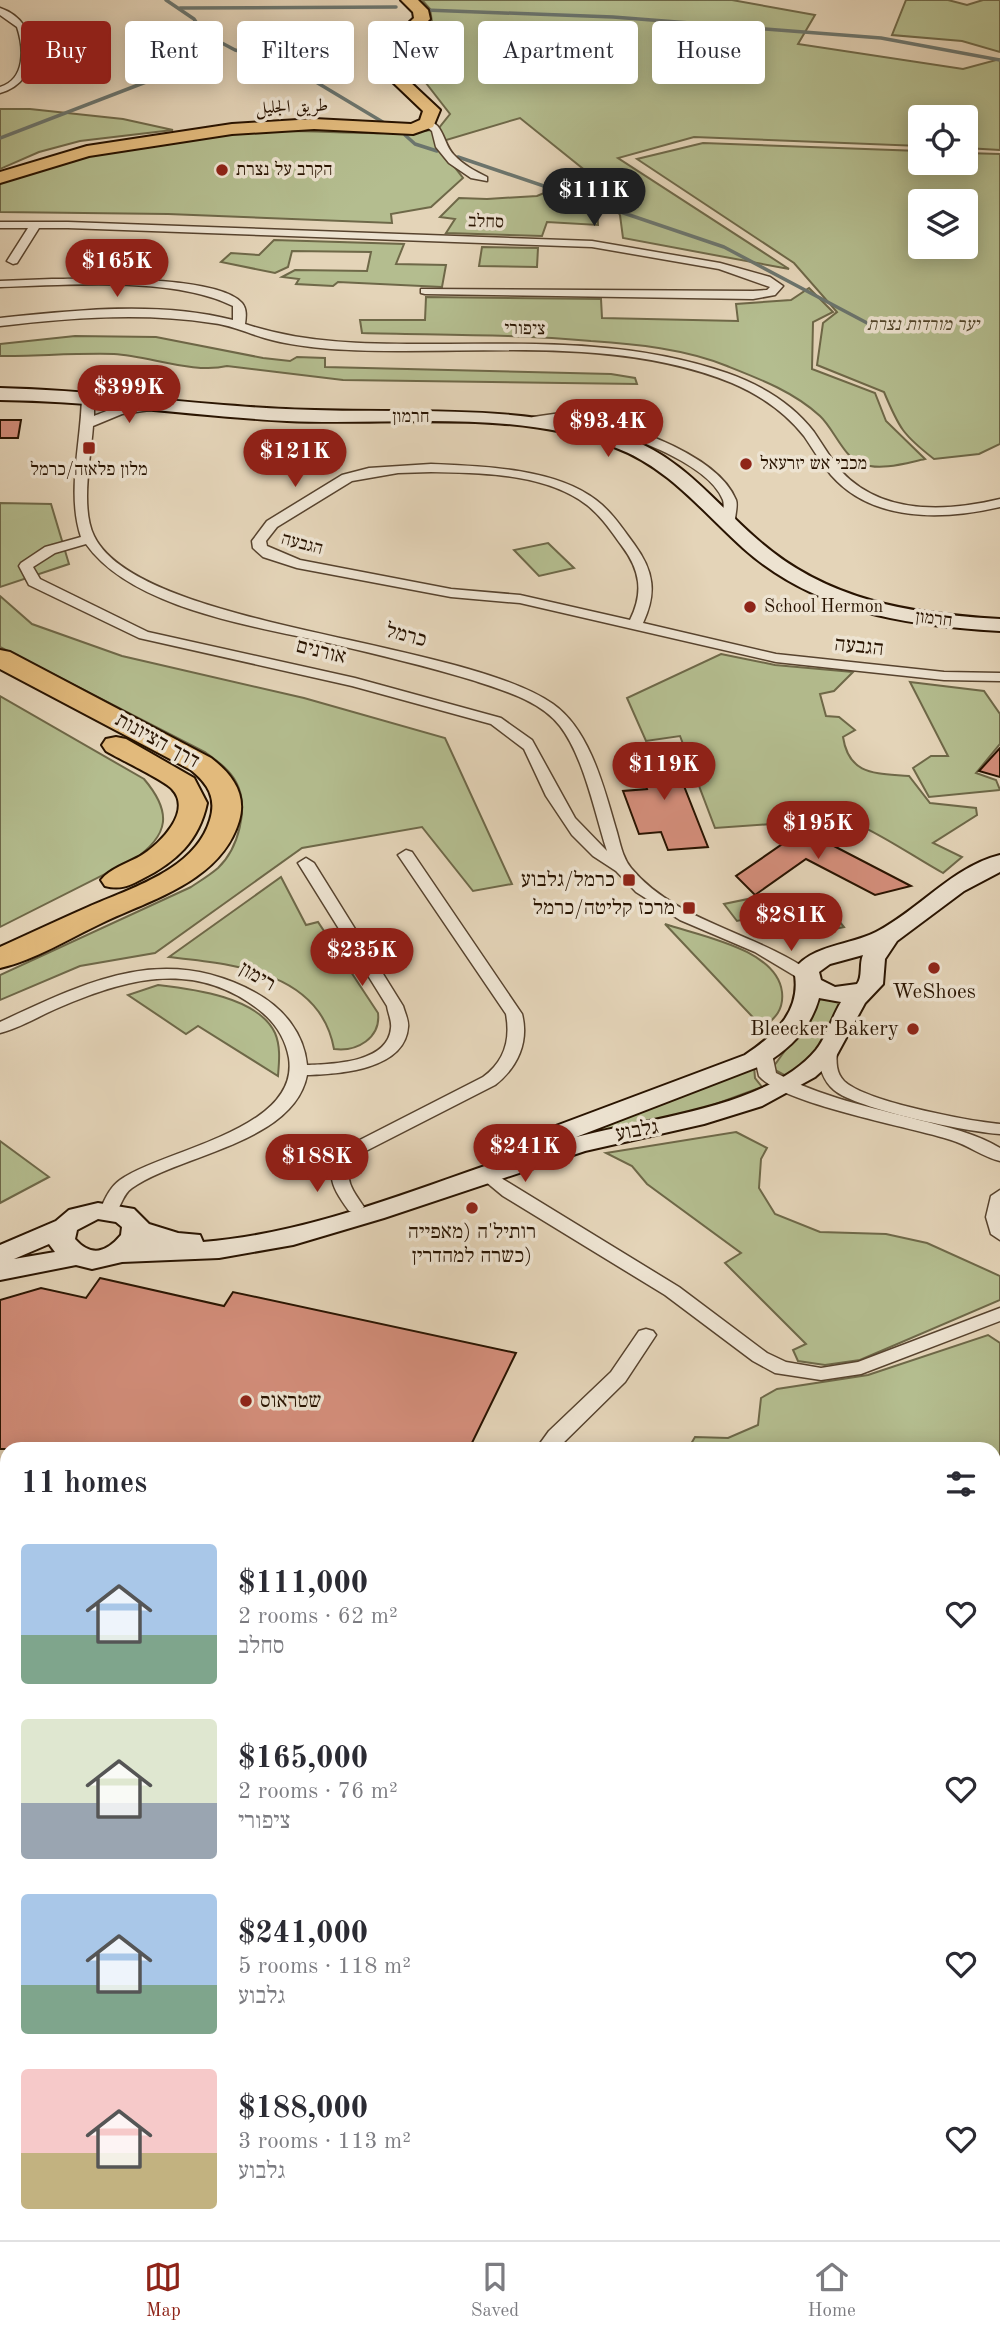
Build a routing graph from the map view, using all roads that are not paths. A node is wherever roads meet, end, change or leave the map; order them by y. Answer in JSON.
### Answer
{"nodes":[{"id":1,"x":409,"y":0,"type":"edge"},
{"id":2,"x":0,"y":11,"type":"edge"},
{"id":3,"x":0,"y":90,"type":"edge"},
{"id":4,"x":427,"y":122,"type":"junction"},
{"id":5,"x":0,"y":178,"type":"edge"},
{"id":6,"x":483,"y":179,"type":"dead end"},
{"id":7,"x":0,"y":225,"type":"edge"},
{"id":8,"x":36,"y":225,"type":"junction"},
{"id":9,"x":13,"y":261,"type":"dead end"},
{"id":10,"x":0,"y":284,"type":"edge"},
{"id":11,"x":425,"y":291,"type":"dead end"},
{"id":12,"x":0,"y":322,"type":"edge"},
{"id":13,"x":239,"y":325,"type":"junction"},
{"id":14,"x":0,"y":388,"type":"edge"},
{"id":15,"x":0,"y":394,"type":"edge"},
{"id":16,"x":88,"y":396,"type":"junction"},
{"id":17,"x":164,"y":405,"type":"junction"},
{"id":18,"x":87,"y":424,"type":"junction"},
{"id":19,"x":1000,"y":503,"type":"edge"},
{"id":20,"x":88,"y":539,"type":"junction"},
{"id":21,"x":635,"y":625,"type":"junction"},
{"id":22,"x":1000,"y":625,"type":"edge"},
{"id":23,"x":0,"y":658,"type":"edge"},
{"id":24,"x":1000,"y":677,"type":"edge"},
{"id":25,"x":0,"y":683,"type":"edge"},
{"id":26,"x":406,"y":855,"type":"dead end"},
{"id":27,"x":306,"y":863,"type":"dead end"},
{"id":28,"x":1000,"y":863,"type":"edge"},
{"id":29,"x":622,"y":867,"type":"junction"},
{"id":30,"x":0,"y":933,"type":"edge"},
{"id":31,"x":888,"y":936,"type":"junction"},
{"id":32,"x":0,"y":959,"type":"edge"},
{"id":33,"x":817,"y":969,"type":"junction"},
{"id":34,"x":868,"y":981,"type":"junction"},
{"id":35,"x":0,"y":1028,"type":"edge"},
{"id":36,"x":828,"y":1051,"type":"junction"},
{"id":37,"x":764,"y":1054,"type":"junction"},
{"id":38,"x":298,"y":1070,"type":"junction"},
{"id":39,"x":785,"y":1086,"type":"junction"},
{"id":40,"x":1000,"y":1131,"type":"edge"},
{"id":41,"x":1000,"y":1156,"type":"edge"},
{"id":42,"x":483,"y":1172,"type":"junction"},
{"id":43,"x":1000,"y":1196,"type":"edge"},
{"id":44,"x":355,"y":1207,"type":"junction"},
{"id":45,"x":109,"y":1211,"type":"junction"},
{"id":46,"x":64,"y":1227,"type":"junction"},
{"id":47,"x":136,"y":1229,"type":"junction"},
{"id":48,"x":1000,"y":1234,"type":"edge"},
{"id":49,"x":120,"y":1253,"type":"junction"},
{"id":50,"x":0,"y":1255,"type":"edge"},
{"id":51,"x":78,"y":1256,"type":"junction"},
{"id":52,"x":0,"y":1271,"type":"edge"},
{"id":53,"x":1000,"y":1314,"type":"edge"},
{"id":54,"x":646,"y":1335,"type":"dead end"},
{"id":55,"x":553,"y":1442,"type":"edge"}],
"edges":[{"from":1,"to":4,"type":"main road"},
{"from":2,"to":3,"type":"street"},
{"from":4,"to":5,"type":"main road","name":"طريق الجليل"},
{"from":4,"to":6,"type":"street"},
{"from":7,"to":8,"type":"street","name":"סחלב"},
{"from":8,"to":9,"type":"street"},
{"from":8,"to":11,"type":"street","name":"סחלב"},
{"from":10,"to":13,"type":"street"},
{"from":12,"to":13,"type":"street","name":"ציפורי"},
{"from":13,"to":19,"type":"street","name":"ציפורי"},
{"from":14,"to":16,"type":"street","name":"חרמון"},
{"from":15,"to":16,"type":"street","name":"חרמון"},
{"from":16,"to":17,"type":"street","name":"חרמון"},
{"from":16,"to":18,"type":"street"},
{"from":17,"to":18,"type":"street"},
{"from":17,"to":22,"type":"street","name":"חרמון"},
{"from":18,"to":20,"type":"street"},
{"from":20,"to":29,"type":"street","name":"כרמל"},
{"from":20,"to":29,"type":"street","name":"אורנים"},
{"from":21,"to":21,"type":"street","name":"הגבעה"},
{"from":21,"to":24,"type":"street","name":"הגבעה"},
{"from":23,"to":32,"type":"highway","name":"דרך הציונות"},
{"from":25,"to":30,"type":"highway","name":"דרך הציונות"},
{"from":26,"to":44,"type":"street"},
{"from":27,"to":38,"type":"street"},
{"from":28,"to":31,"type":"street"},
{"from":29,"to":33,"type":"street","name":"כרמל"},
{"from":31,"to":33,"type":"street"},
{"from":31,"to":34,"type":"street","name":"גלבוע"},
{"from":33,"to":34,"type":"street"},
{"from":33,"to":34,"type":"street"},
{"from":33,"to":37,"type":"street","name":"גלבוע"},
{"from":34,"to":36,"type":"street","name":"גלבוע"},
{"from":35,"to":38,"type":"street","name":"רימון"},
{"from":36,"to":39,"type":"street","name":"גלבוע"},
{"from":36,"to":40,"type":"street"},
{"from":37,"to":39,"type":"street"},
{"from":37,"to":44,"type":"street","name":"גלבוע"},
{"from":38,"to":45,"type":"street"},
{"from":39,"to":41,"type":"street"},
{"from":39,"to":42,"type":"street","name":"גלבוע"},
{"from":40,"to":41,"type":"street"},
{"from":42,"to":49,"type":"street","name":"גלבוע"},
{"from":42,"to":53,"type":"street"},
{"from":43,"to":48,"type":"street"},
{"from":44,"to":47,"type":"street","name":"גלבוע"},
{"from":45,"to":46,"type":"street"},
{"from":45,"to":47,"type":"street"},
{"from":46,"to":50,"type":"street"},
{"from":46,"to":51,"type":"street"},
{"from":47,"to":49,"type":"street"},
{"from":49,"to":51,"type":"street"},
{"from":51,"to":52,"type":"street"},
{"from":54,"to":55,"type":"street"}]}
